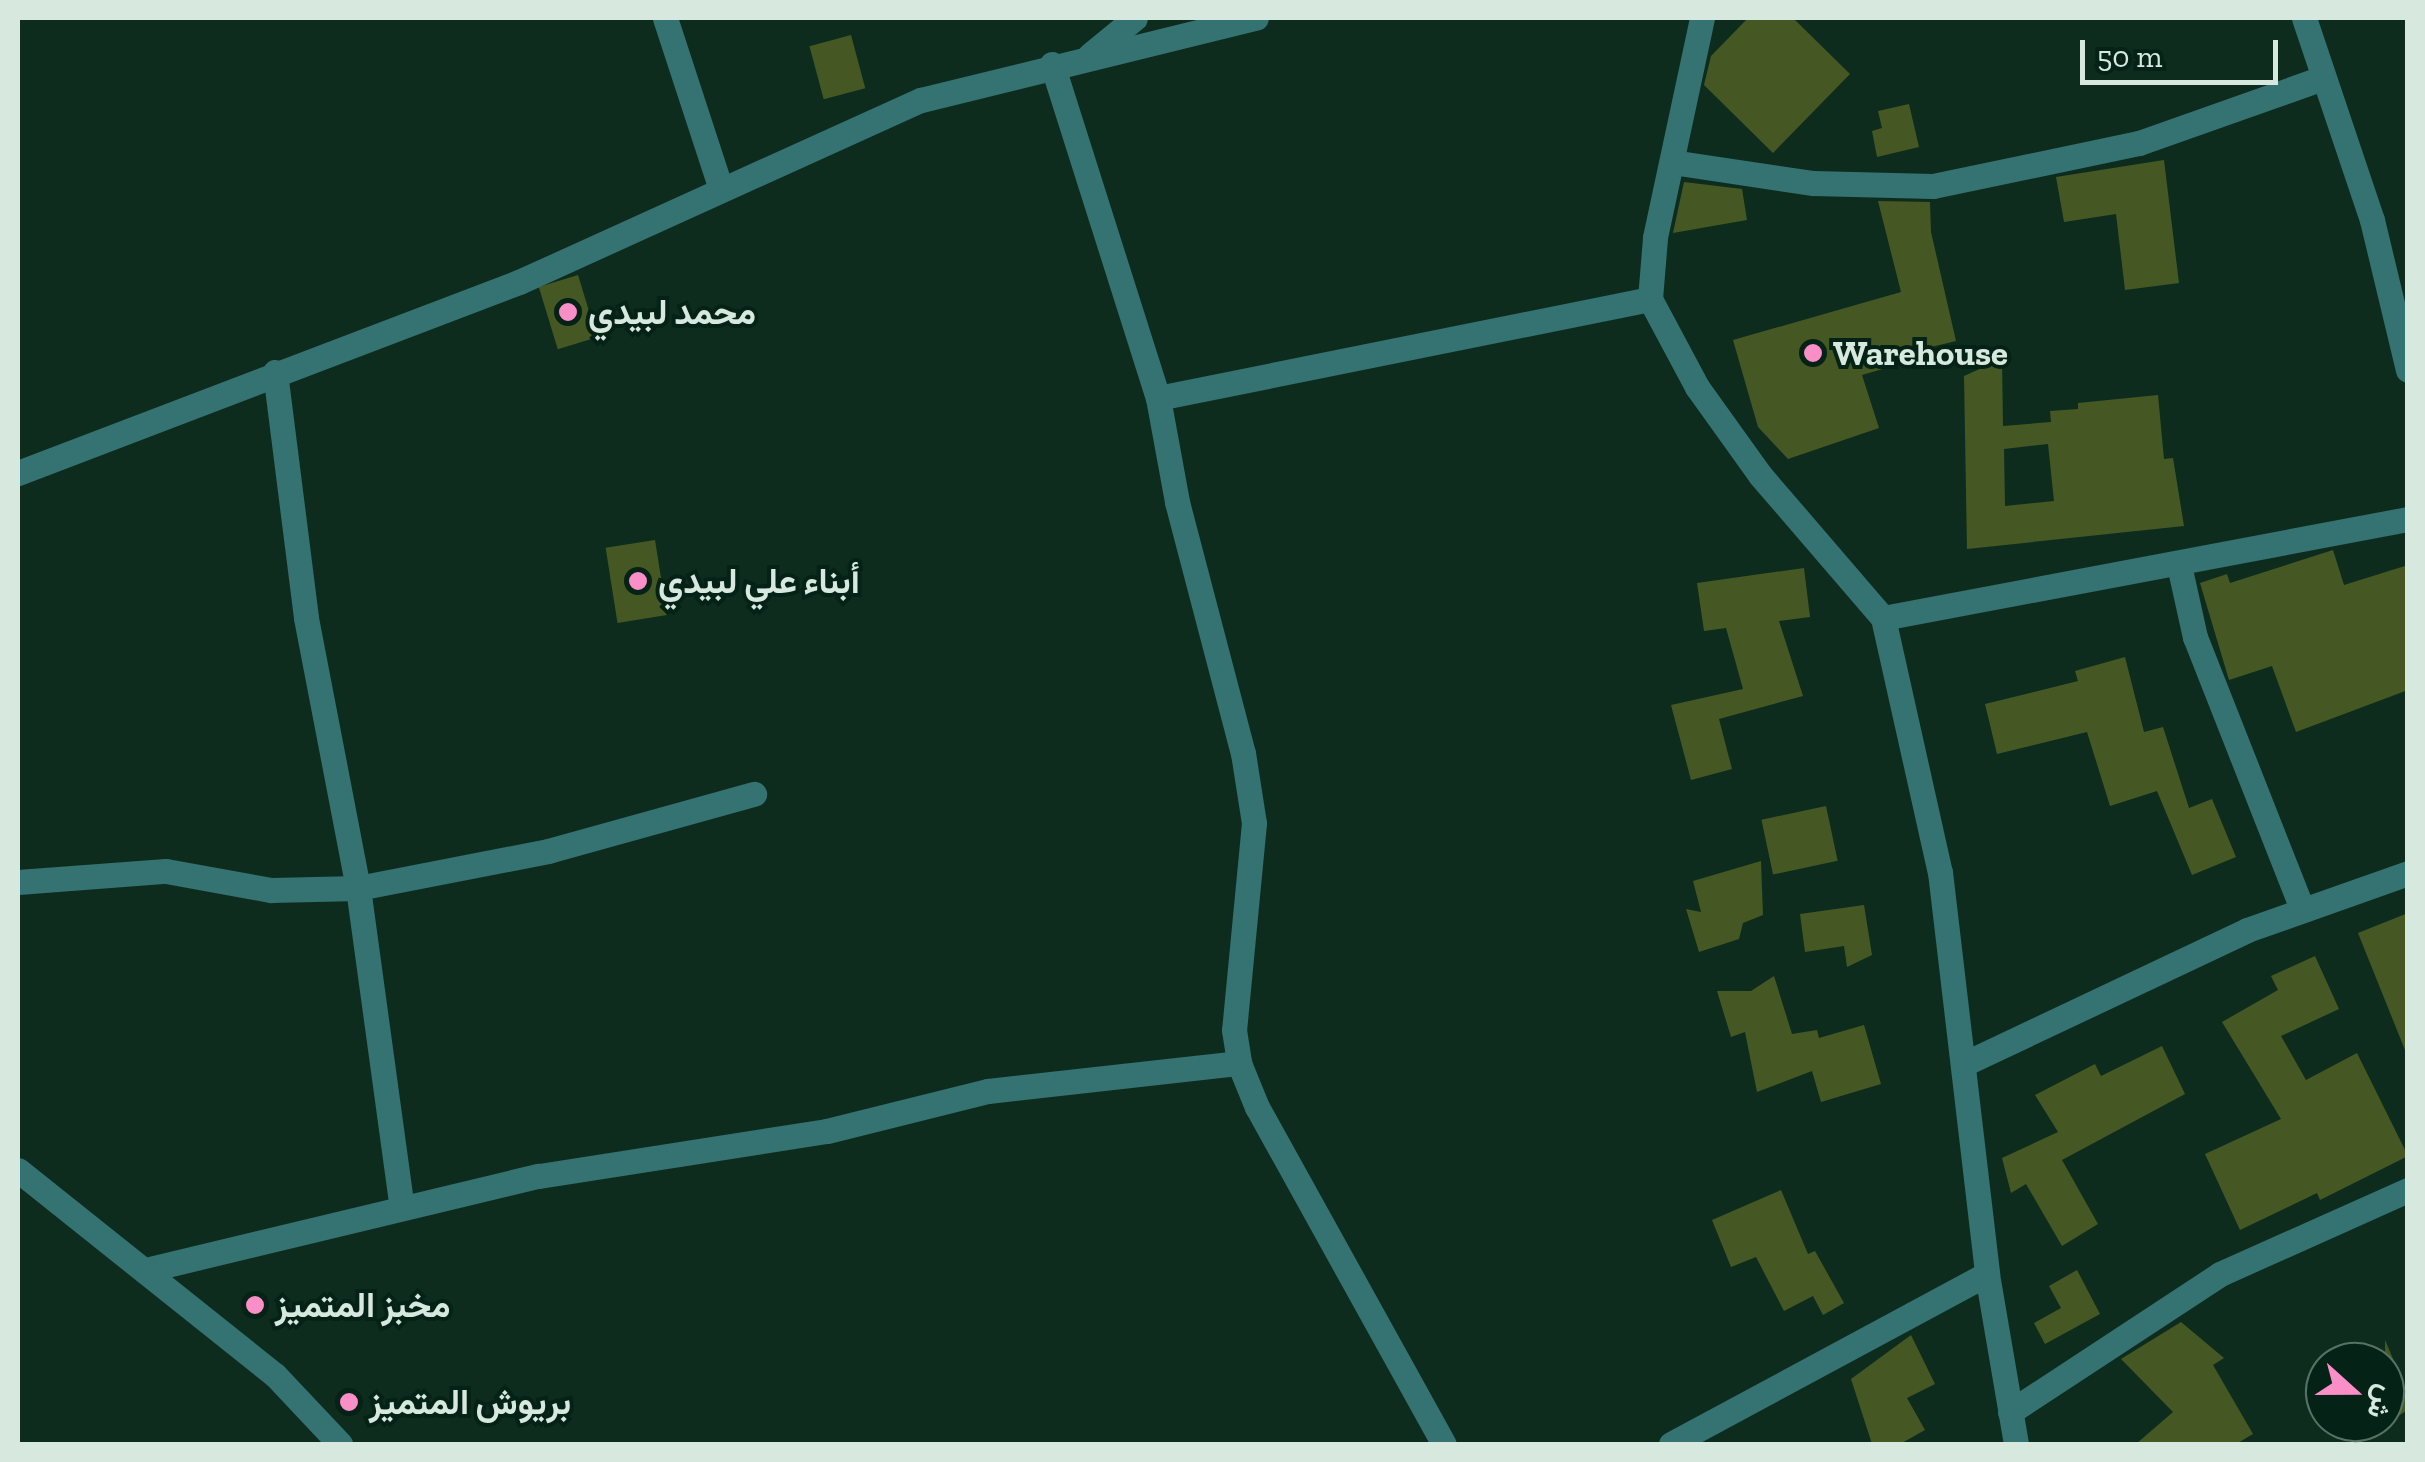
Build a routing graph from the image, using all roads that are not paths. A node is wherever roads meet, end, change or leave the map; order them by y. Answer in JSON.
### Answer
{"nodes":[{"id":1,"x":665,"y":18,"type":"edge"},
{"id":2,"x":1135,"y":18,"type":"edge"},
{"id":3,"x":1256,"y":18,"type":"edge"},
{"id":4,"x":1702,"y":18,"type":"edge"},
{"id":5,"x":2304,"y":18,"type":"edge"},
{"id":6,"x":1090,"y":55,"type":"junction"},
{"id":7,"x":1052,"y":64,"type":"junction"},
{"id":8,"x":2323,"y":78,"type":"junction"},
{"id":9,"x":1672,"y":162,"type":"junction"},
{"id":10,"x":720,"y":186,"type":"junction"},
{"id":11,"x":1650,"y":299,"type":"junction"},
{"id":12,"x":2408,"y":370,"type":"edge"},
{"id":13,"x":275,"y":372,"type":"junction"},
{"id":14,"x":1158,"y":398,"type":"junction"},
{"id":15,"x":18,"y":473,"type":"edge"},
{"id":16,"x":2408,"y":518,"type":"edge"},
{"id":17,"x":2179,"y":565,"type":"junction"},
{"id":18,"x":1884,"y":618,"type":"junction"},
{"id":19,"x":754,"y":794,"type":"dead end"},
{"id":20,"x":2408,"y":873,"type":"edge"},
{"id":21,"x":18,"y":882,"type":"edge"},
{"id":22,"x":358,"y":888,"type":"junction"},
{"id":23,"x":2302,"y":909,"type":"junction"},
{"id":24,"x":1239,"y":1063,"type":"junction"},
{"id":25,"x":1966,"y":1063,"type":"junction"},
{"id":26,"x":18,"y":1170,"type":"edge"},
{"id":27,"x":2408,"y":1190,"type":"edge"},
{"id":28,"x":402,"y":1208,"type":"junction"},
{"id":29,"x":146,"y":1270,"type":"junction"},
{"id":30,"x":1987,"y":1274,"type":"junction"},
{"id":31,"x":2010,"y":1412,"type":"junction"},
{"id":32,"x":340,"y":1444,"type":"edge"},
{"id":33,"x":1444,"y":1444,"type":"edge"},
{"id":34,"x":1671,"y":1444,"type":"edge"},
{"id":35,"x":2016,"y":1444,"type":"edge"}],
"edges":[{"from":1,"to":10,"type":"street"},
{"from":2,"to":6,"type":"street"},
{"from":3,"to":6,"type":"street"},
{"from":4,"to":9,"type":"street"},
{"from":5,"to":8,"type":"street"},
{"from":6,"to":7,"type":"street"},
{"from":7,"to":10,"type":"street"},
{"from":7,"to":14,"type":"street"},
{"from":8,"to":9,"type":"street"},
{"from":8,"to":12,"type":"street"},
{"from":9,"to":11,"type":"street"},
{"from":10,"to":13,"type":"street"},
{"from":11,"to":14,"type":"street"},
{"from":11,"to":18,"type":"street"},
{"from":13,"to":15,"type":"street"},
{"from":13,"to":22,"type":"street"},
{"from":14,"to":24,"type":"street"},
{"from":16,"to":17,"type":"street"},
{"from":17,"to":18,"type":"street"},
{"from":17,"to":23,"type":"street"},
{"from":18,"to":25,"type":"street"},
{"from":19,"to":22,"type":"street"},
{"from":20,"to":23,"type":"street"},
{"from":21,"to":22,"type":"street"},
{"from":22,"to":28,"type":"street"},
{"from":23,"to":25,"type":"street"},
{"from":24,"to":28,"type":"street"},
{"from":24,"to":33,"type":"street"},
{"from":25,"to":30,"type":"street"},
{"from":26,"to":29,"type":"street"},
{"from":27,"to":31,"type":"street"},
{"from":28,"to":29,"type":"street"},
{"from":29,"to":32,"type":"street"},
{"from":30,"to":31,"type":"street"},
{"from":30,"to":34,"type":"street"},
{"from":31,"to":35,"type":"street"}]}
